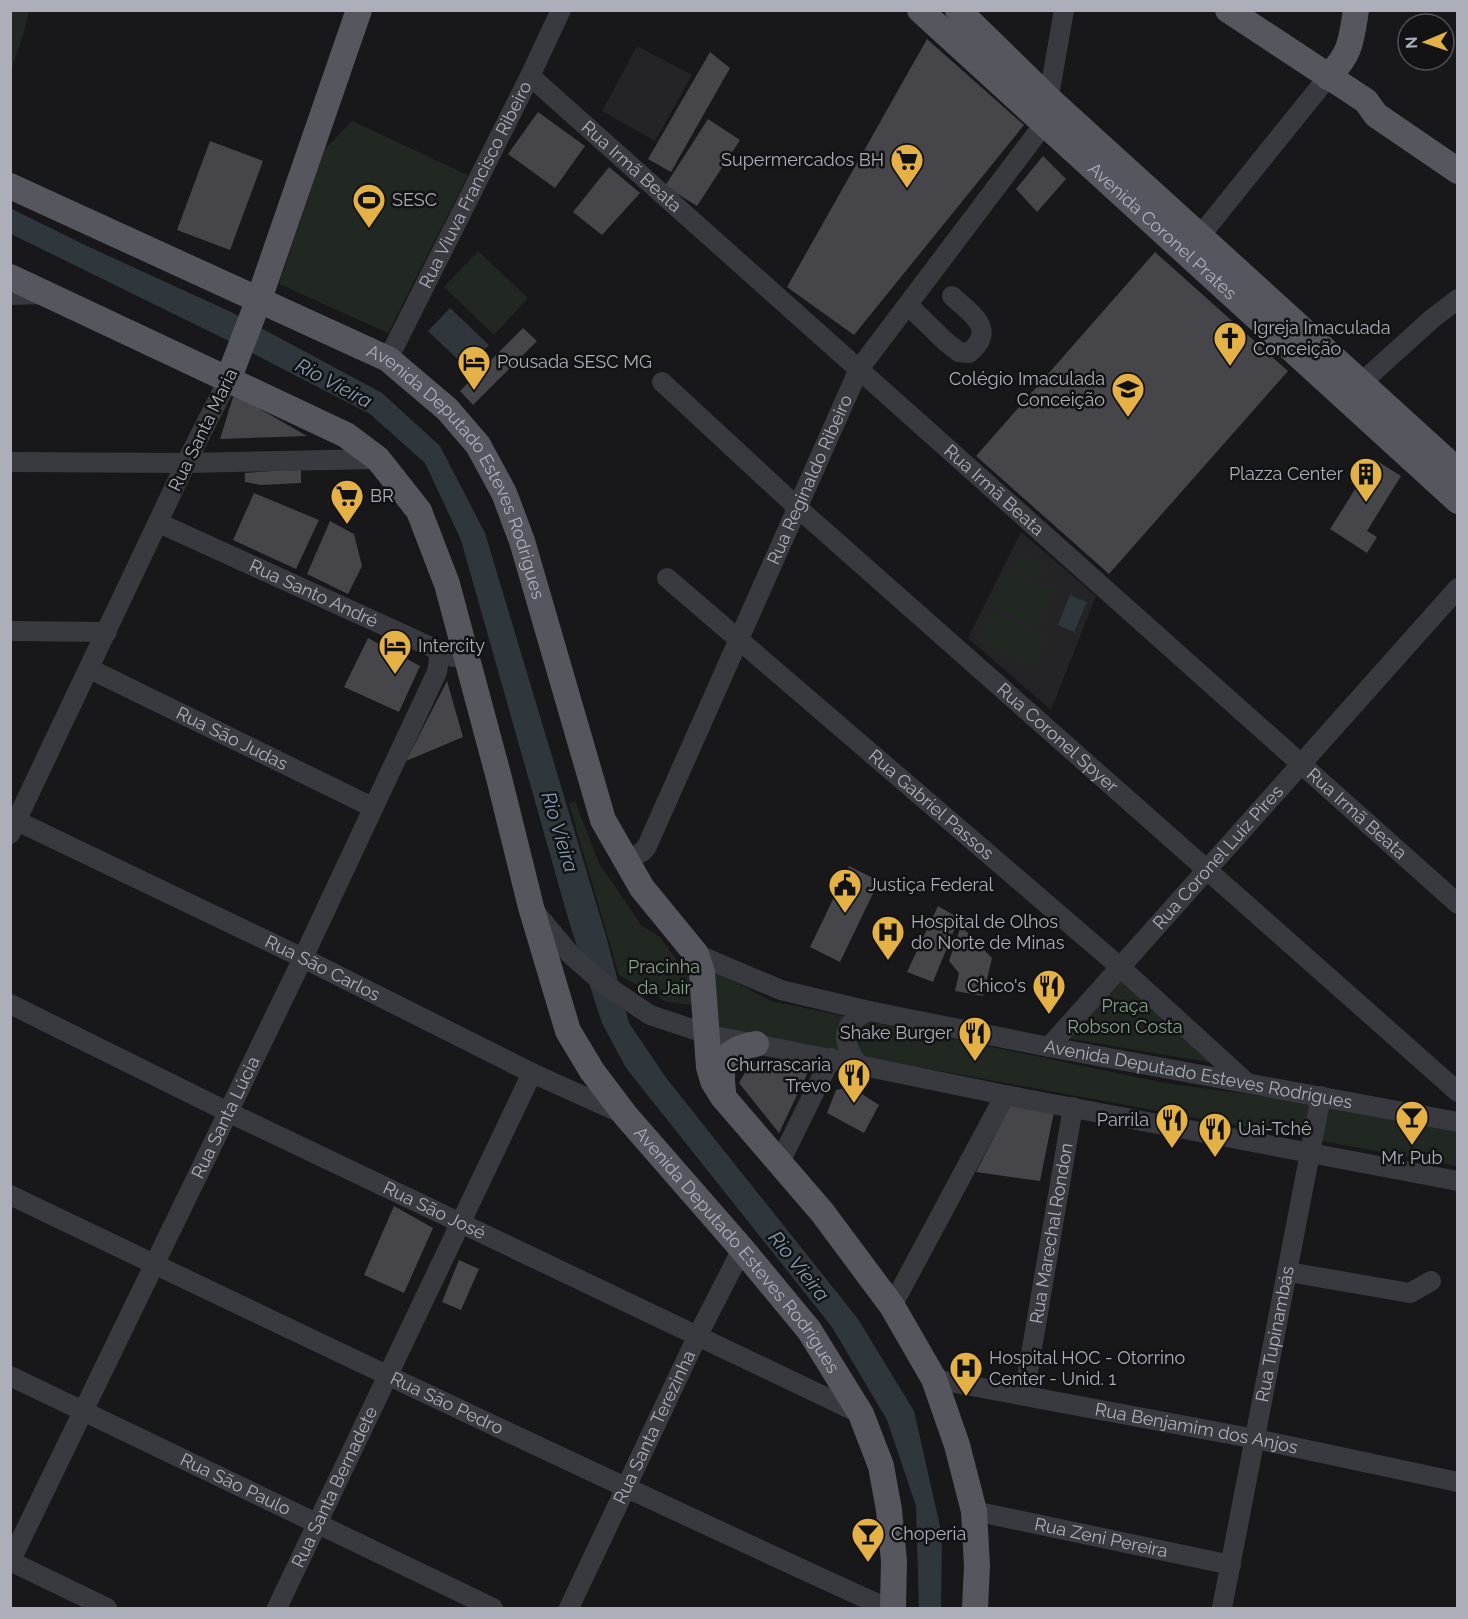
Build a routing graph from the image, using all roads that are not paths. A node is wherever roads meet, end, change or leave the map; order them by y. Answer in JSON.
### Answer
{"nodes":[{"id":1,"x":359,"y":10,"type":"edge"},
{"id":2,"x":561,"y":10,"type":"edge"},
{"id":3,"x":920,"y":10,"type":"edge"},
{"id":4,"x":958,"y":10,"type":"edge"},
{"id":5,"x":1064,"y":10,"type":"edge"},
{"id":6,"x":1228,"y":10,"type":"edge"},
{"id":7,"x":1356,"y":10,"type":"edge"},
{"id":8,"x":980,"y":20,"type":"edge"},
{"id":9,"x":530,"y":76,"type":"junction"},
{"id":10,"x":1328,"y":77,"type":"junction"},
{"id":11,"x":1049,"y":99,"type":"junction"},
{"id":12,"x":1366,"y":101,"type":"junction"},
{"id":13,"x":1044,"y":124,"type":"junction"},
{"id":14,"x":1458,"y":151,"type":"edge"},
{"id":15,"x":1458,"y":171,"type":"edge"},
{"id":16,"x":10,"y":186,"type":"edge"},
{"id":17,"x":1200,"y":236,"type":"junction"},
{"id":18,"x":10,"y":277,"type":"edge"},
{"id":19,"x":47,"y":294,"type":"junction"},
{"id":20,"x":10,"y":295,"type":"edge"},
{"id":21,"x":952,"y":296,"type":"dead end"},
{"id":22,"x":1458,"y":299,"type":"edge"},
{"id":23,"x":909,"y":306,"type":"junction"},
{"id":24,"x":255,"y":309,"type":"junction"},
{"id":25,"x":388,"y":359,"type":"junction"},
{"id":26,"x":859,"y":369,"type":"junction"},
{"id":27,"x":231,"y":372,"type":"junction"},
{"id":28,"x":662,"y":382,"type":"dead end"},
{"id":29,"x":1361,"y":383,"type":"junction"},
{"id":30,"x":378,"y":459,"type":"junction"},
{"id":31,"x":10,"y":462,"type":"edge"},
{"id":32,"x":186,"y":463,"type":"junction"},
{"id":33,"x":1458,"y":471,"type":"edge"},
{"id":34,"x":1458,"y":501,"type":"edge"},
{"id":35,"x":798,"y":508,"type":"junction"},
{"id":36,"x":159,"y":523,"type":"junction"},
{"id":37,"x":667,"y":578,"type":"dead end"},
{"id":38,"x":1458,"y":588,"type":"edge"},
{"id":39,"x":10,"y":631,"type":"edge"},
{"id":40,"x":107,"y":632,"type":"junction"},
{"id":41,"x":740,"y":641,"type":"junction"},
{"id":42,"x":440,"y":652,"type":"junction"},
{"id":43,"x":467,"y":661,"type":"junction"},
{"id":44,"x":90,"y":669,"type":"junction"},
{"id":45,"x":437,"y":672,"type":"junction"},
{"id":46,"x":1301,"y":765,"type":"junction"},
{"id":47,"x":372,"y":807,"type":"junction"},
{"id":48,"x":14,"y":828,"type":"edge"},
{"id":49,"x":625,"y":861,"type":"junction"},
{"id":50,"x":1208,"y":871,"type":"junction"},
{"id":51,"x":1458,"y":904,"type":"edge"},
{"id":52,"x":531,"y":907,"type":"junction"},
{"id":53,"x":696,"y":954,"type":"junction"},
{"id":54,"x":303,"y":958,"type":"junction"},
{"id":55,"x":1120,"y":967,"type":"junction"},
{"id":56,"x":10,"y":1004,"type":"edge"},
{"id":57,"x":869,"y":1011,"type":"junction"},
{"id":58,"x":707,"y":1034,"type":"junction"},
{"id":59,"x":756,"y":1044,"type":"junction"},
{"id":60,"x":1050,"y":1047,"type":"junction"},
{"id":61,"x":831,"y":1058,"type":"junction"},
{"id":62,"x":858,"y":1064,"type":"junction"},
{"id":63,"x":532,"y":1073,"type":"junction"},
{"id":64,"x":1247,"y":1083,"type":"junction"},
{"id":65,"x":1458,"y":1092,"type":"edge"},
{"id":66,"x":1005,"y":1095,"type":"junction"},
{"id":67,"x":1321,"y":1096,"type":"junction"},
{"id":68,"x":723,"y":1097,"type":"junction"},
{"id":69,"x":1073,"y":1107,"type":"junction"},
{"id":70,"x":228,"y":1112,"type":"junction"},
{"id":71,"x":626,"y":1116,"type":"junction"},
{"id":72,"x":1458,"y":1122,"type":"edge"},
{"id":73,"x":1311,"y":1155,"type":"junction"},
{"id":74,"x":779,"y":1164,"type":"junction"},
{"id":75,"x":1458,"y":1181,"type":"edge"},
{"id":76,"x":10,"y":1195,"type":"edge"},
{"id":77,"x":461,"y":1222,"type":"junction"},
{"id":78,"x":742,"y":1249,"type":"junction"},
{"id":79,"x":154,"y":1264,"type":"junction"},
{"id":80,"x":1288,"y":1272,"type":"junction"},
{"id":81,"x":1431,"y":1281,"type":"dead end"},
{"id":82,"x":892,"y":1306,"type":"junction"},
{"id":83,"x":697,"y":1336,"type":"junction"},
{"id":84,"x":10,"y":1376,"type":"edge"},
{"id":85,"x":387,"y":1377,"type":"junction"},
{"id":86,"x":934,"y":1379,"type":"junction"},
{"id":87,"x":1024,"y":1395,"type":"junction"},
{"id":88,"x":84,"y":1412,"type":"junction"},
{"id":89,"x":861,"y":1414,"type":"junction"},
{"id":90,"x":1256,"y":1439,"type":"junction"},
{"id":91,"x":1458,"y":1482,"type":"edge"},
{"id":92,"x":625,"y":1489,"type":"junction"},
{"id":93,"x":974,"y":1511,"type":"junction"},
{"id":94,"x":316,"y":1524,"type":"junction"},
{"id":95,"x":11,"y":1562,"type":"edge"},
{"id":96,"x":1231,"y":1565,"type":"junction"},
{"id":97,"x":107,"y":1608,"type":"edge"},
{"id":98,"x":277,"y":1608,"type":"edge"},
{"id":99,"x":493,"y":1608,"type":"edge"},
{"id":100,"x":569,"y":1608,"type":"edge"},
{"id":101,"x":887,"y":1608,"type":"edge"},
{"id":102,"x":893,"y":1608,"type":"edge"},
{"id":103,"x":975,"y":1608,"type":"edge"},
{"id":104,"x":1222,"y":1608,"type":"edge"}],
"edges":[{"from":1,"to":24,"type":"main road","name":"Rua Santa Maria"},
{"from":2,"to":9,"type":"street","name":"Rua Viuva Francisco Ribeiro"},
{"from":3,"to":13,"type":"main road","name":"Avenida Coronel Prates"},
{"from":4,"to":8,"type":"main road","name":"Avenida Coronel Prates"},
{"from":5,"to":11,"type":"street"},
{"from":6,"to":10,"type":"main road"},
{"from":7,"to":10,"type":"main road"},
{"from":8,"to":11,"type":"main road","name":"Avenida Coronel Prates"},
{"from":9,"to":25,"type":"street","name":"Rua Viuva Francisco Ribeiro"},
{"from":9,"to":26,"type":"street","name":"Rua Irmã Beata"},
{"from":10,"to":12,"type":"main road"},
{"from":10,"to":17,"type":"street"},
{"from":11,"to":13,"type":"street"},
{"from":11,"to":17,"type":"main road","name":"Avenida Coronel Prates"},
{"from":12,"to":14,"type":"main road"},
{"from":12,"to":15,"type":"main road"},
{"from":13,"to":23,"type":"street","name":"Rua Reginaldo Ribeiro"},
{"from":13,"to":34,"type":"main road","name":"Avenida Coronel Prates"},
{"from":16,"to":24,"type":"main road","name":"Avenida Deputado Esteves Rodrigues"},
{"from":17,"to":29,"type":"main road","name":"Avenida Coronel Prates"},
{"from":18,"to":19,"type":"main road","name":"Avenida Deputado Esteves Rodrigues"},
{"from":19,"to":20,"type":"street"},
{"from":19,"to":27,"type":"main road","name":"Avenida Deputado Esteves Rodrigues"},
{"from":21,"to":23,"type":"street"},
{"from":22,"to":29,"type":"street"},
{"from":23,"to":26,"type":"street","name":"Rua Reginaldo Ribeiro"},
{"from":24,"to":25,"type":"main road","name":"Avenida Deputado Esteves Rodrigues"},
{"from":24,"to":27,"type":"main road","name":"Rua Santa Maria"},
{"from":25,"to":49,"type":"main road","name":"Avenida Deputado Esteves Rodrigues"},
{"from":26,"to":35,"type":"street","name":"Rua Reginaldo Ribeiro"},
{"from":26,"to":46,"type":"street","name":"Rua Irmã Beata"},
{"from":27,"to":30,"type":"main road","name":"Avenida Deputado Esteves Rodrigues"},
{"from":27,"to":32,"type":"street","name":"Rua Santa Maria"},
{"from":28,"to":35,"type":"street","name":"Rua Coronel Spyer"},
{"from":29,"to":33,"type":"main road","name":"Avenida Coronel Prates"},
{"from":30,"to":32,"type":"street"},
{"from":30,"to":43,"type":"main road","name":"Avenida Deputado Esteves Rodrigues"},
{"from":31,"to":32,"type":"street"},
{"from":32,"to":36,"type":"street","name":"Rua Santa Maria"},
{"from":35,"to":41,"type":"street","name":"Rua Reginaldo Ribeiro"},
{"from":35,"to":50,"type":"street","name":"Rua Coronel Spyer"},
{"from":36,"to":40,"type":"street","name":"Rua Santa Maria"},
{"from":36,"to":42,"type":"street","name":"Rua Santo André"},
{"from":37,"to":41,"type":"street","name":"Rua Gabriel Passos"},
{"from":38,"to":46,"type":"street","name":"Rua Coronel Luiz Pires"},
{"from":39,"to":40,"type":"street"},
{"from":40,"to":44,"type":"street","name":"Rua Santa Maria"},
{"from":41,"to":49,"type":"street","name":"Rua Reginaldo Ribeiro"},
{"from":41,"to":55,"type":"street","name":"Rua Gabriel Passos"},
{"from":42,"to":43,"type":"street","name":"Rua Santo André"},
{"from":42,"to":45,"type":"street","name":"Rua Santa Lúcia"},
{"from":43,"to":45,"type":"street"},
{"from":43,"to":52,"type":"main road","name":"Avenida Deputado Esteves Rodrigues"},
{"from":44,"to":47,"type":"street","name":"Rua São Judas"},
{"from":44,"to":48,"type":"street","name":"Rua Santa Maria"},
{"from":45,"to":47,"type":"street","name":"Rua Santa Lúcia"},
{"from":46,"to":50,"type":"street","name":"Rua Coronel Luiz Pires"},
{"from":46,"to":51,"type":"street","name":"Rua Irmã Beata"},
{"from":47,"to":54,"type":"street","name":"Rua Santa Lúcia"},
{"from":48,"to":54,"type":"street","name":"Rua São Carlos"},
{"from":49,"to":53,"type":"main road","name":"Avenida Deputado Esteves Rodrigues"},
{"from":50,"to":55,"type":"street","name":"Rua Coronel Luiz Pires"},
{"from":50,"to":65,"type":"street","name":"Rua Coronel Spyer"},
{"from":52,"to":58,"type":"street","name":"Avenida Deputado Esteves Rodrigues"},
{"from":52,"to":71,"type":"main road","name":"Avenida Deputado Esteves Rodrigues"},
{"from":53,"to":57,"type":"street","name":"Avenida Deputado Esteves Rodrigues"},
{"from":53,"to":58,"type":"main road","name":"Avenida Deputado Esteves Rodrigues"},
{"from":54,"to":63,"type":"street","name":"Rua São Carlos"},
{"from":54,"to":70,"type":"street","name":"Rua Santa Lúcia"},
{"from":55,"to":60,"type":"street","name":"Rua Coronel Luiz Pires"},
{"from":55,"to":64,"type":"street","name":"Rua Gabriel Passos"},
{"from":56,"to":70,"type":"street","name":"Rua São José"},
{"from":57,"to":60,"type":"street","name":"Avenida Deputado Esteves Rodrigues"},
{"from":57,"to":62,"type":"street"},
{"from":58,"to":59,"type":"street","name":"Avenida Deputado Esteves Rodrigues"},
{"from":58,"to":68,"type":"main road","name":"Avenida Deputado Esteves Rodrigues"},
{"from":59,"to":61,"type":"street","name":"Avenida Deputado Esteves Rodrigues"},
{"from":59,"to":68,"type":"main road"},
{"from":60,"to":64,"type":"street","name":"Avenida Deputado Esteves Rodrigues"},
{"from":61,"to":62,"type":"street","name":"Avenida Deputado Esteves Rodrigues"},
{"from":61,"to":74,"type":"street"},
{"from":62,"to":66,"type":"street","name":"Avenida Deputado Esteves Rodrigues"},
{"from":63,"to":71,"type":"street","name":"Rua São Carlos"},
{"from":63,"to":77,"type":"street","name":"Rua Santa Bernadete"},
{"from":64,"to":67,"type":"street","name":"Avenida Deputado Esteves Rodrigues"},
{"from":66,"to":69,"type":"street","name":"Avenida Deputado Esteves Rodrigues"},
{"from":66,"to":82,"type":"street"},
{"from":67,"to":72,"type":"street","name":"Avenida Deputado Esteves Rodrigues"},
{"from":67,"to":73,"type":"street","name":"Rua Tupinambás"},
{"from":68,"to":74,"type":"main road","name":"Avenida Deputado Esteves Rodrigues"},
{"from":69,"to":73,"type":"street","name":"Avenida Deputado Esteves Rodrigues"},
{"from":69,"to":87,"type":"street","name":"Rua Marechal Rondon"},
{"from":70,"to":77,"type":"street","name":"Rua São José"},
{"from":70,"to":79,"type":"street","name":"Rua Santa Lúcia"},
{"from":71,"to":78,"type":"main road","name":"Avenida Deputado Esteves Rodrigues"},
{"from":73,"to":75,"type":"street","name":"Avenida Deputado Esteves Rodrigues"},
{"from":73,"to":80,"type":"street","name":"Rua Tupinambás"},
{"from":74,"to":82,"type":"main road","name":"Avenida Deputado Esteves Rodrigues"},
{"from":76,"to":79,"type":"street","name":"Rua São Pedro"},
{"from":77,"to":83,"type":"street","name":"Rua São José"},
{"from":77,"to":85,"type":"street","name":"Rua Santa Bernadete"},
{"from":78,"to":83,"type":"street","name":"Rua Santa Terezinha"},
{"from":78,"to":89,"type":"main road","name":"Avenida Deputado Esteves Rodrigues"},
{"from":79,"to":85,"type":"street","name":"Rua São Pedro"},
{"from":79,"to":88,"type":"street","name":"Rua Santa Lúcia"},
{"from":80,"to":81,"type":"street"},
{"from":80,"to":90,"type":"street","name":"Rua Tupinambás"},
{"from":82,"to":86,"type":"main road","name":"Avenida Deputado Esteves Rodrigues"},
{"from":83,"to":89,"type":"street","name":"Rua São José"},
{"from":83,"to":92,"type":"street","name":"Rua Santa Terezinha"},
{"from":84,"to":88,"type":"street","name":"Rua São Paulo"},
{"from":85,"to":92,"type":"street","name":"Rua São Pedro"},
{"from":85,"to":94,"type":"street","name":"Rua Santa Bernadete"},
{"from":86,"to":87,"type":"street","name":"Rua Benjamim dos Anjos"},
{"from":86,"to":93,"type":"main road","name":"Avenida Deputado Esteves Rodrigues"},
{"from":87,"to":90,"type":"street","name":"Rua Benjamim dos Anjos"},
{"from":88,"to":94,"type":"street","name":"Rua São Paulo"},
{"from":88,"to":95,"type":"street","name":"Rua Santa Lúcia"},
{"from":89,"to":102,"type":"main road","name":"Avenida Deputado Esteves Rodrigues"},
{"from":90,"to":91,"type":"street","name":"Rua Benjamim dos Anjos"},
{"from":90,"to":96,"type":"street","name":"Rua Tupinambás"},
{"from":92,"to":100,"type":"street","name":"Rua Santa Terezinha"},
{"from":92,"to":101,"type":"street","name":"Rua São Pedro"},
{"from":93,"to":96,"type":"street","name":"Rua Zeni Pereira"},
{"from":93,"to":103,"type":"main road","name":"Avenida Deputado Esteves Rodrigues"},
{"from":94,"to":98,"type":"street","name":"Rua Santa Bernadete"},
{"from":94,"to":99,"type":"street","name":"Rua São Paulo"},
{"from":95,"to":97,"type":"street"},
{"from":96,"to":104,"type":"street","name":"Rua Tupinambás"}]}
